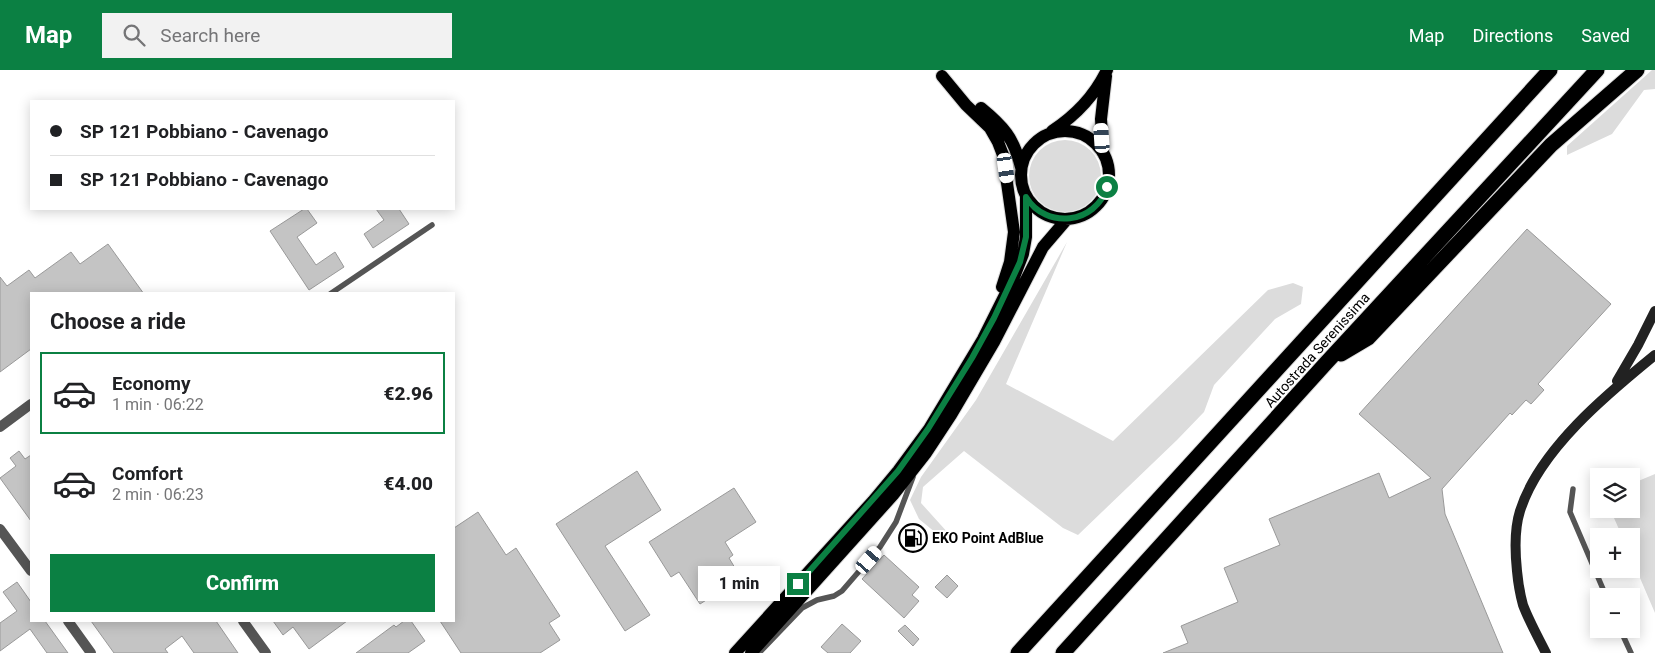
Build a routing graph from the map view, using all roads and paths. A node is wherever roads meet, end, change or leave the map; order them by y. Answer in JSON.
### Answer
{"nodes":[{"id":1,"x":1550,"y":70,"type":"edge"},
{"id":2,"x":1597,"y":70,"type":"edge"},
{"id":3,"x":1637,"y":70,"type":"edge"},
{"id":4,"x":1107,"y":72,"type":"edge"},
{"id":5,"x":938,"y":73,"type":"edge"},
{"id":6,"x":1046,"y":135,"type":"junction"},
{"id":7,"x":1103,"y":153,"type":"junction"},
{"id":8,"x":1021,"y":167,"type":"junction"},
{"id":9,"x":1026,"y":197,"type":"junction"},
{"id":10,"x":1067,"y":219,"type":"junction"},
{"id":11,"x":432,"y":225,"type":"dead end"},
{"id":12,"x":333,"y":292,"type":"edge"},
{"id":13,"x":1655,"y":311,"type":"edge"},
{"id":14,"x":1655,"y":355,"type":"edge"},
{"id":15,"x":972,"y":358,"type":"junction"},
{"id":16,"x":1326,"y":363,"type":"junction"},
{"id":17,"x":1610,"y":392,"type":"junction"},
{"id":18,"x":30,"y":405,"type":"edge"},
{"id":19,"x":0,"y":427,"type":"edge"},
{"id":20,"x":918,"y":464,"type":"junction"},
{"id":21,"x":1573,"y":489,"type":"dead end"},
{"id":22,"x":0,"y":528,"type":"edge"},
{"id":23,"x":30,"y":570,"type":"edge"},
{"id":24,"x":1603,"y":588,"type":"edge"},
{"id":25,"x":69,"y":622,"type":"edge"},
{"id":26,"x":244,"y":622,"type":"edge"},
{"id":27,"x":1624,"y":638,"type":"edge"},
{"id":28,"x":91,"y":653,"type":"edge"},
{"id":29,"x":266,"y":653,"type":"edge"},
{"id":30,"x":735,"y":653,"type":"edge"},
{"id":31,"x":751,"y":653,"type":"edge"},
{"id":32,"x":759,"y":653,"type":"edge"},
{"id":33,"x":1018,"y":653,"type":"edge"},
{"id":34,"x":1063,"y":653,"type":"edge"},
{"id":35,"x":1546,"y":653,"type":"edge"},
{"id":36,"x":1631,"y":653,"type":"edge"}],
"edges":[{"from":1,"to":33,"type":"highway","name":"Autostrada Serenissima"},
{"from":2,"to":16,"type":"highway","name":"Autostrada Serenissima"},
{"from":3,"to":16,"type":"highway"},
{"from":4,"to":6,"type":"main road"},
{"from":4,"to":7,"type":"main road"},
{"from":5,"to":8,"type":"main road"},
{"from":5,"to":15,"type":"main road"},
{"from":6,"to":7,"type":"main road"},
{"from":6,"to":8,"type":"main road"},
{"from":7,"to":10,"type":"main road"},
{"from":8,"to":9,"type":"main road"},
{"from":9,"to":10,"type":"main road"},
{"from":9,"to":15,"type":"main road"},
{"from":10,"to":20,"type":"main road"},
{"from":11,"to":12,"type":"lane"},
{"from":13,"to":17,"type":"street"},
{"from":14,"to":17,"type":"street"},
{"from":15,"to":30,"type":"main road"},
{"from":16,"to":34,"type":"highway","name":"Autostrada Serenissima"},
{"from":17,"to":35,"type":"street"},
{"from":18,"to":19,"type":"street"},
{"from":20,"to":31,"type":"main road"},
{"from":20,"to":32,"type":"lane"},
{"from":21,"to":24,"type":"lane"},
{"from":22,"to":23,"type":"street"},
{"from":25,"to":28,"type":"street"},
{"from":26,"to":29,"type":"street"},
{"from":27,"to":36,"type":"lane"}]}
